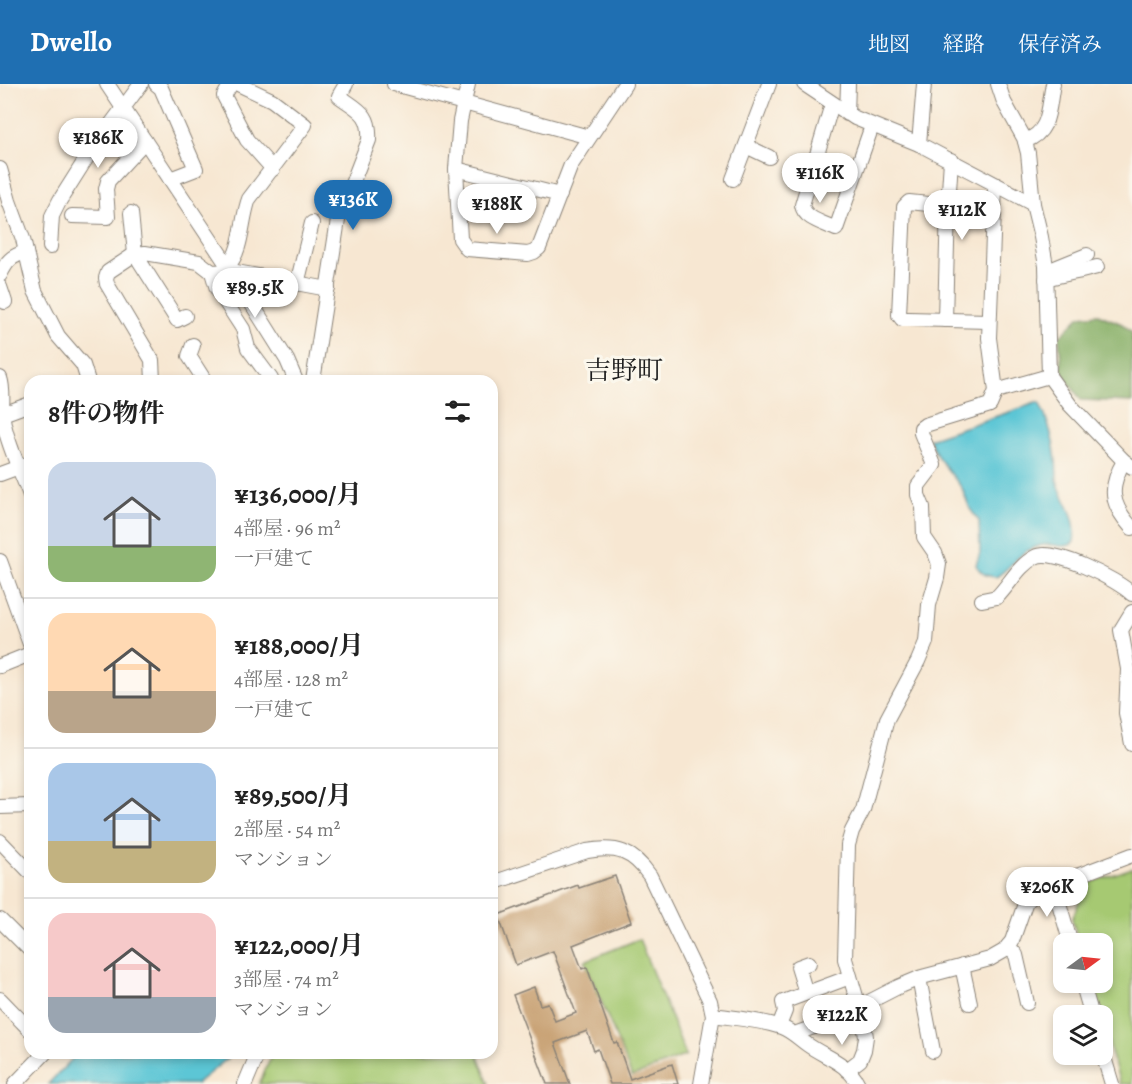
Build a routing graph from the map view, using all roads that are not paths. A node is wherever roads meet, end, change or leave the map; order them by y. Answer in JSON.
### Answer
{"nodes":[{"id":1,"x":107,"y":84,"type":"edge"},
{"id":2,"x":141,"y":84,"type":"edge"},
{"id":3,"x":231,"y":84,"type":"edge"},
{"id":4,"x":238,"y":84,"type":"edge"},
{"id":5,"x":346,"y":84,"type":"edge"},
{"id":6,"x":394,"y":84,"type":"edge"},
{"id":7,"x":468,"y":84,"type":"edge"},
{"id":8,"x":625,"y":84,"type":"edge"},
{"id":9,"x":769,"y":84,"type":"edge"},
{"id":10,"x":804,"y":84,"type":"edge"},
{"id":11,"x":848,"y":84,"type":"edge"},
{"id":12,"x":924,"y":84,"type":"edge"},
{"id":13,"x":998,"y":84,"type":"edge"},
{"id":14,"x":1053,"y":84,"type":"edge"},
{"id":15,"x":160,"y":86,"type":"edge"},
{"id":16,"x":464,"y":102,"type":"junction"},
{"id":17,"x":832,"y":104,"type":"junction"},
{"id":18,"x":123,"y":107,"type":"junction"},
{"id":19,"x":847,"y":114,"type":"junction"},
{"id":20,"x":873,"y":126,"type":"junction"},
{"id":21,"x":590,"y":137,"type":"junction"},
{"id":22,"x":145,"y":141,"type":"junction"},
{"id":23,"x":1025,"y":141,"type":"junction"},
{"id":24,"x":920,"y":144,"type":"junction"},
{"id":25,"x":746,"y":146,"type":"junction"},
{"id":26,"x":770,"y":157,"type":"dead end"},
{"id":27,"x":951,"y":160,"type":"junction"},
{"id":28,"x":0,"y":169,"type":"edge"},
{"id":29,"x":273,"y":169,"type":"junction"},
{"id":30,"x":456,"y":169,"type":"junction"},
{"id":31,"x":170,"y":179,"type":"junction"},
{"id":32,"x":734,"y":179,"type":"dead end"},
{"id":33,"x":995,"y":185,"type":"junction"},
{"id":34,"x":560,"y":195,"type":"junction"},
{"id":35,"x":1033,"y":204,"type":"junction"},
{"id":36,"x":948,"y":206,"type":"junction"},
{"id":37,"x":131,"y":213,"type":"dead end"},
{"id":38,"x":72,"y":216,"type":"dead end"},
{"id":39,"x":312,"y":223,"type":"dead end"},
{"id":40,"x":50,"y":247,"type":"dead end"},
{"id":41,"x":26,"y":252,"type":"junction"},
{"id":42,"x":135,"y":254,"type":"junction"},
{"id":43,"x":1087,"y":255,"type":"dead end"},
{"id":44,"x":1097,"y":267,"type":"dead end"},
{"id":45,"x":230,"y":269,"type":"junction"},
{"id":46,"x":212,"y":272,"type":"junction"},
{"id":47,"x":0,"y":275,"type":"edge"},
{"id":48,"x":1046,"y":276,"type":"junction"},
{"id":49,"x":297,"y":284,"type":"junction"},
{"id":50,"x":0,"y":287,"type":"edge"},
{"id":51,"x":328,"y":289,"type":"junction"},
{"id":52,"x":5,"y":302,"type":"dead end"},
{"id":53,"x":185,"y":316,"type":"dead end"},
{"id":54,"x":945,"y":320,"type":"junction"},
{"id":55,"x":989,"y":321,"type":"junction"},
{"id":56,"x":193,"y":345,"type":"dead end"},
{"id":57,"x":286,"y":360,"type":"junction"},
{"id":58,"x":86,"y":375,"type":"edge"},
{"id":59,"x":153,"y":375,"type":"edge"},
{"id":60,"x":201,"y":375,"type":"edge"},
{"id":61,"x":267,"y":375,"type":"edge"},
{"id":62,"x":274,"y":375,"type":"edge"},
{"id":63,"x":294,"y":375,"type":"edge"},
{"id":64,"x":314,"y":375,"type":"edge"},
{"id":65,"x":1049,"y":376,"type":"junction"},
{"id":66,"x":0,"y":378,"type":"edge"},
{"id":67,"x":996,"y":391,"type":"junction"},
{"id":68,"x":24,"y":406,"type":"edge"},
{"id":69,"x":1,"y":415,"type":"edge"},
{"id":70,"x":24,"y":463,"type":"edge"},
{"id":71,"x":1128,"y":464,"type":"edge"},
{"id":72,"x":24,"y":465,"type":"edge"},
{"id":73,"x":0,"y":474,"type":"edge"},
{"id":74,"x":1132,"y":528,"type":"edge"},
{"id":75,"x":0,"y":561,"type":"edge"},
{"id":76,"x":1132,"y":594,"type":"edge"},
{"id":77,"x":982,"y":600,"type":"dead end"},
{"id":78,"x":1132,"y":612,"type":"edge"},
{"id":79,"x":24,"y":627,"type":"edge"},
{"id":80,"x":24,"y":656,"type":"edge"},
{"id":81,"x":0,"y":666,"type":"edge"},
{"id":82,"x":1132,"y":744,"type":"edge"},
{"id":83,"x":24,"y":806,"type":"edge"},
{"id":84,"x":0,"y":807,"type":"edge"},
{"id":85,"x":0,"y":841,"type":"edge"},
{"id":86,"x":1132,"y":855,"type":"edge"},
{"id":87,"x":24,"y":866,"type":"edge"},
{"id":88,"x":498,"y":881,"type":"edge"},
{"id":89,"x":1053,"y":883,"type":"junction"},
{"id":90,"x":0,"y":920,"type":"edge"},
{"id":91,"x":1068,"y":933,"type":"edge"},
{"id":92,"x":24,"y":944,"type":"edge"},
{"id":93,"x":1008,"y":946,"type":"junction"},
{"id":94,"x":809,"y":963,"type":"dead end"},
{"id":95,"x":962,"y":966,"type":"junction"},
{"id":96,"x":850,"y":977,"type":"junction"},
{"id":97,"x":919,"y":978,"type":"junction"},
{"id":98,"x":806,"y":993,"type":"junction"},
{"id":99,"x":1022,"y":998,"type":"dead end"},
{"id":100,"x":0,"y":999,"type":"edge"},
{"id":101,"x":970,"y":1003,"type":"dead end"},
{"id":102,"x":860,"y":1007,"type":"junction"},
{"id":103,"x":713,"y":1015,"type":"junction"},
{"id":104,"x":24,"y":1024,"type":"edge"},
{"id":105,"x":779,"y":1026,"type":"junction"},
{"id":106,"x":794,"y":1034,"type":"junction"},
{"id":107,"x":933,"y":1051,"type":"dead end"},
{"id":108,"x":39,"y":1059,"type":"edge"},
{"id":109,"x":255,"y":1059,"type":"edge"},
{"id":110,"x":1106,"y":1065,"type":"edge"},
{"id":111,"x":848,"y":1070,"type":"junction"},
{"id":112,"x":15,"y":1084,"type":"edge"},
{"id":113,"x":244,"y":1084,"type":"edge"},
{"id":114,"x":701,"y":1084,"type":"edge"},
{"id":115,"x":858,"y":1084,"type":"edge"},
{"id":116,"x":1112,"y":1084,"type":"edge"}],
"edges":[{"from":1,"to":18,"type":"street"},
{"from":2,"to":18,"type":"street"},
{"from":3,"to":29,"type":"street"},
{"from":4,"to":29,"type":"street"},
{"from":5,"to":51,"type":"street"},
{"from":6,"to":16,"type":"street"},
{"from":7,"to":16,"type":"street"},
{"from":8,"to":21,"type":"street"},
{"from":9,"to":25,"type":"street"},
{"from":10,"to":17,"type":"street"},
{"from":11,"to":19,"type":"street"},
{"from":12,"to":24,"type":"street"},
{"from":13,"to":23,"type":"street"},
{"from":14,"to":23,"type":"street"},
{"from":15,"to":31,"type":"street"},
{"from":16,"to":21,"type":"street"},
{"from":16,"to":30,"type":"street"},
{"from":17,"to":19,"type":"street"},
{"from":17,"to":20,"type":"street"},
{"from":18,"to":22,"type":"street"},
{"from":18,"to":40,"type":"street"},
{"from":19,"to":20,"type":"street"},
{"from":20,"to":24,"type":"street"},
{"from":21,"to":34,"type":"street"},
{"from":22,"to":31,"type":"street"},
{"from":22,"to":38,"type":"street"},
{"from":23,"to":35,"type":"street"},
{"from":24,"to":27,"type":"street"},
{"from":25,"to":26,"type":"street"},
{"from":25,"to":32,"type":"street"},
{"from":27,"to":33,"type":"street"},
{"from":27,"to":36,"type":"street"},
{"from":28,"to":41,"type":"street"},
{"from":29,"to":45,"type":"street"},
{"from":30,"to":34,"type":"street"},
{"from":30,"to":34,"type":"street"},
{"from":31,"to":45,"type":"street"},
{"from":33,"to":35,"type":"street"},
{"from":33,"to":55,"type":"street"},
{"from":35,"to":48,"type":"street"},
{"from":36,"to":54,"type":"street"},
{"from":36,"to":54,"type":"street"},
{"from":37,"to":42,"type":"street"},
{"from":39,"to":49,"type":"street"},
{"from":41,"to":47,"type":"street"},
{"from":41,"to":58,"type":"street"},
{"from":42,"to":46,"type":"street"},
{"from":42,"to":53,"type":"street"},
{"from":42,"to":59,"type":"street"},
{"from":43,"to":48,"type":"street"},
{"from":44,"to":48,"type":"street"},
{"from":45,"to":46,"type":"street"},
{"from":45,"to":49,"type":"street"},
{"from":45,"to":57,"type":"street"},
{"from":46,"to":61,"type":"street"},
{"from":48,"to":65,"type":"street"},
{"from":49,"to":51,"type":"street"},
{"from":50,"to":52,"type":"street"},
{"from":51,"to":64,"type":"street"},
{"from":54,"to":55,"type":"street"},
{"from":55,"to":67,"type":"street"},
{"from":56,"to":60,"type":"street"},
{"from":57,"to":62,"type":"street"},
{"from":57,"to":63,"type":"street"},
{"from":65,"to":67,"type":"street"},
{"from":65,"to":71,"type":"street"},
{"from":66,"to":69,"type":"street"},
{"from":67,"to":96,"type":"street"},
{"from":68,"to":69,"type":"street"},
{"from":69,"to":70,"type":"street"},
{"from":71,"to":74,"type":"street"},
{"from":72,"to":73,"type":"street"},
{"from":75,"to":79,"type":"street"},
{"from":76,"to":77,"type":"street"},
{"from":78,"to":82,"type":"street"},
{"from":80,"to":81,"type":"street"},
{"from":83,"to":84,"type":"street"},
{"from":85,"to":87,"type":"street"},
{"from":86,"to":89,"type":"street"},
{"from":88,"to":103,"type":"street"},
{"from":89,"to":91,"type":"street"},
{"from":89,"to":93,"type":"street"},
{"from":90,"to":92,"type":"street"},
{"from":93,"to":95,"type":"street"},
{"from":93,"to":99,"type":"street"},
{"from":94,"to":98,"type":"street"},
{"from":95,"to":97,"type":"street"},
{"from":95,"to":101,"type":"street"},
{"from":96,"to":98,"type":"street"},
{"from":96,"to":102,"type":"street"},
{"from":97,"to":102,"type":"street"},
{"from":97,"to":107,"type":"street"},
{"from":98,"to":105,"type":"street"},
{"from":100,"to":104,"type":"street"},
{"from":102,"to":106,"type":"street"},
{"from":102,"to":111,"type":"street"},
{"from":103,"to":105,"type":"street"},
{"from":103,"to":114,"type":"street"},
{"from":105,"to":106,"type":"street"},
{"from":106,"to":111,"type":"street"},
{"from":108,"to":112,"type":"street"},
{"from":109,"to":113,"type":"street"},
{"from":110,"to":116,"type":"street"},
{"from":111,"to":115,"type":"street"}]}
